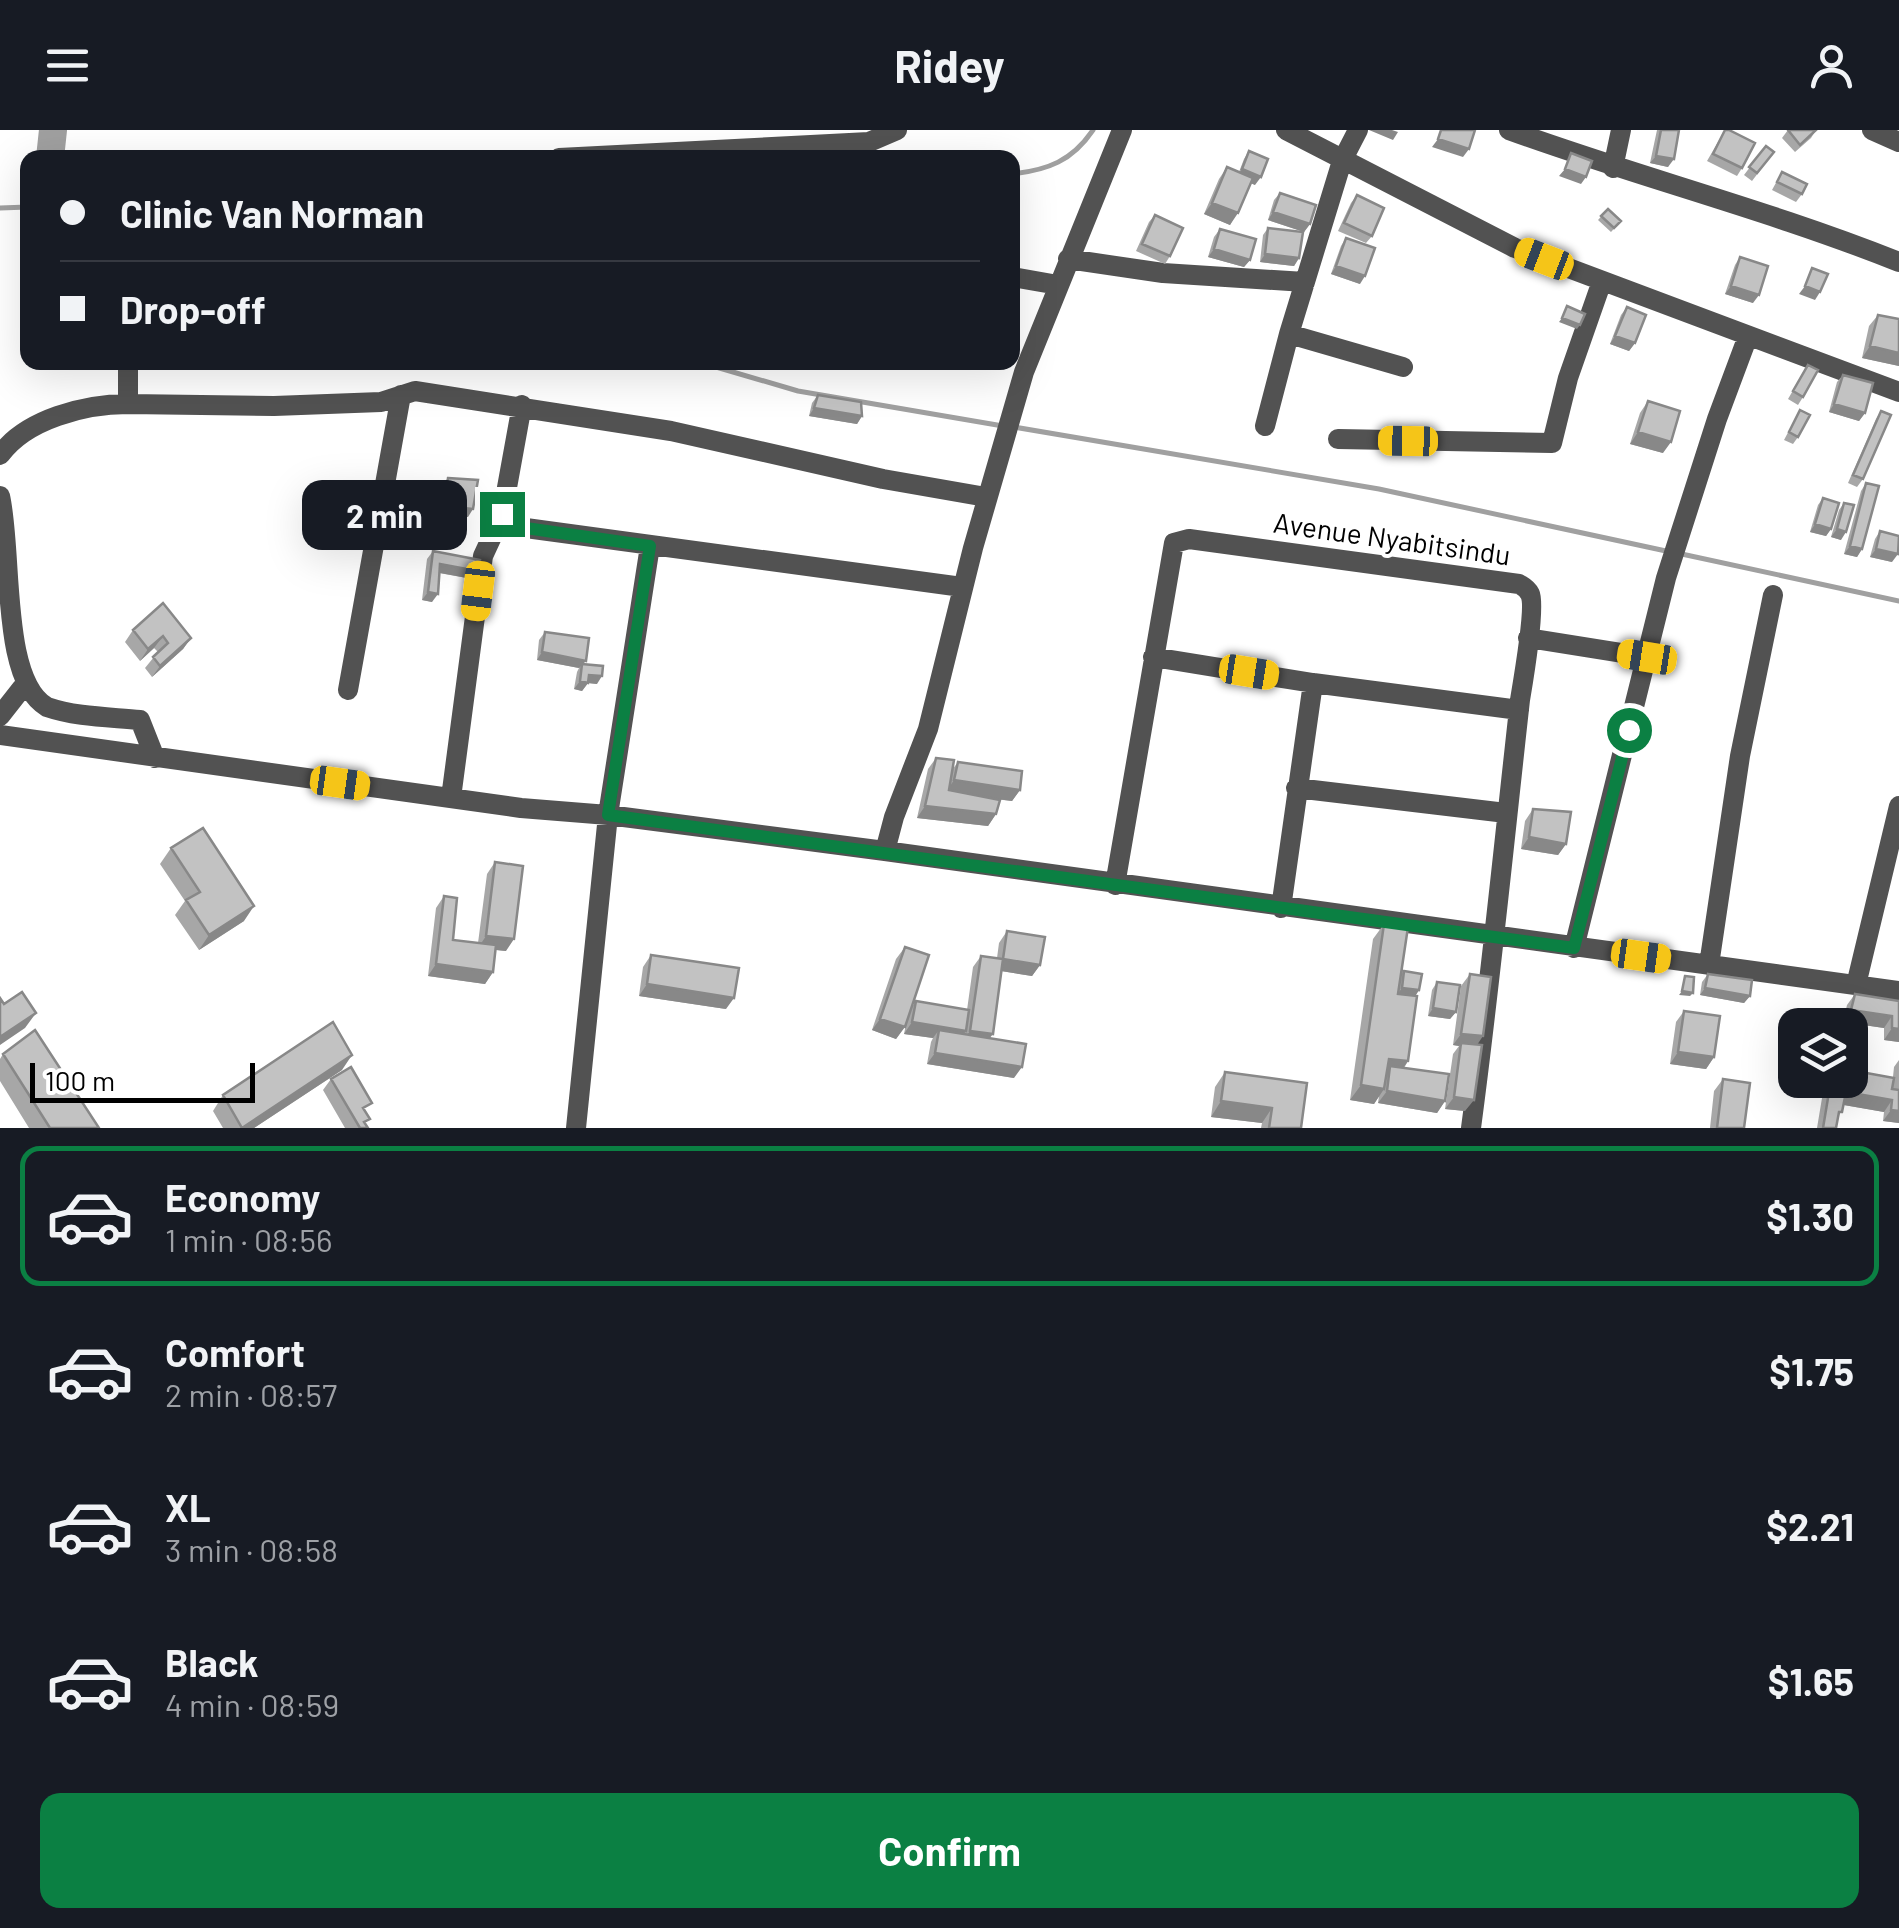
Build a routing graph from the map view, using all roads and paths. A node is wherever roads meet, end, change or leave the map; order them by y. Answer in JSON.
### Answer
{"nodes":[{"id":1,"x":897,"y":130,"type":"edge"},
{"id":2,"x":1122,"y":130,"type":"edge"},
{"id":3,"x":1286,"y":130,"type":"edge"},
{"id":4,"x":1358,"y":130,"type":"edge"},
{"id":5,"x":1508,"y":130,"type":"edge"},
{"id":6,"x":1621,"y":130,"type":"edge"},
{"id":7,"x":1872,"y":130,"type":"edge"},
{"id":8,"x":1899,"y":142,"type":"edge"},
{"id":9,"x":714,"y":150,"type":"edge"},
{"id":10,"x":1342,"y":161,"type":"junction"},
{"id":11,"x":1614,"y":168,"type":"junction"},
{"id":12,"x":1068,"y":259,"type":"junction"},
{"id":13,"x":1899,"y":262,"type":"edge"},
{"id":14,"x":1020,"y":278,"type":"edge"},
{"id":15,"x":1602,"y":281,"type":"junction"},
{"id":16,"x":1304,"y":282,"type":"junction"},
{"id":17,"x":1058,"y":285,"type":"junction"},
{"id":18,"x":1289,"y":334,"type":"junction"},
{"id":19,"x":1748,"y":336,"type":"junction"},
{"id":20,"x":1403,"y":368,"type":"dead end"},
{"id":21,"x":128,"y":370,"type":"edge"},
{"id":22,"x":1899,"y":392,"type":"edge"},
{"id":23,"x":401,"y":394,"type":"junction"},
{"id":24,"x":128,"y":404,"type":"junction"},
{"id":25,"x":522,"y":406,"type":"junction"},
{"id":26,"x":1265,"y":426,"type":"dead end"},
{"id":27,"x":1338,"y":439,"type":"dead end"},
{"id":28,"x":0,"y":455,"type":"edge"},
{"id":29,"x":0,"y":496,"type":"edge"},
{"id":30,"x":986,"y":497,"type":"junction"},
{"id":31,"x":502,"y":514,"type":"junction"},
{"id":32,"x":650,"y":546,"type":"junction"},
{"id":33,"x":962,"y":587,"type":"junction"},
{"id":34,"x":1772,"y":595,"type":"dead end"},
{"id":35,"x":1528,"y":638,"type":"junction"},
{"id":36,"x":1153,"y":657,"type":"junction"},
{"id":37,"x":1647,"y":657,"type":"junction"},
{"id":38,"x":1313,"y":683,"type":"junction"},
{"id":39,"x":22,"y":688,"type":"junction"},
{"id":40,"x":348,"y":690,"type":"dead end"},
{"id":41,"x":1519,"y":710,"type":"junction"},
{"id":42,"x":0,"y":716,"type":"edge"},
{"id":43,"x":0,"y":736,"type":"edge"},
{"id":44,"x":155,"y":758,"type":"junction"},
{"id":45,"x":1296,"y":788,"type":"junction"},
{"id":46,"x":452,"y":798,"type":"junction"},
{"id":47,"x":1899,"y":806,"type":"edge"},
{"id":48,"x":1506,"y":813,"type":"junction"},
{"id":49,"x":608,"y":815,"type":"junction"},
{"id":50,"x":885,"y":852,"type":"junction"},
{"id":51,"x":1116,"y":886,"type":"junction"},
{"id":52,"x":1281,"y":908,"type":"junction"},
{"id":53,"x":1496,"y":937,"type":"junction"},
{"id":54,"x":1574,"y":948,"type":"junction"},
{"id":55,"x":1709,"y":965,"type":"junction"},
{"id":56,"x":1856,"y":985,"type":"junction"},
{"id":57,"x":1899,"y":991,"type":"edge"},
{"id":58,"x":576,"y":1128,"type":"edge"},
{"id":59,"x":1472,"y":1128,"type":"edge"}],
"edges":[{"from":1,"to":9,"type":"street"},
{"from":2,"to":12,"type":"street"},
{"from":3,"to":10,"type":"street"},
{"from":4,"to":10,"type":"street"},
{"from":5,"to":11,"type":"street"},
{"from":6,"to":11,"type":"street"},
{"from":7,"to":8,"type":"street"},
{"from":10,"to":15,"type":"street"},
{"from":10,"to":16,"type":"street"},
{"from":11,"to":13,"type":"street"},
{"from":12,"to":16,"type":"street"},
{"from":12,"to":17,"type":"street"},
{"from":14,"to":17,"type":"street"},
{"from":15,"to":19,"type":"street"},
{"from":15,"to":27,"type":"street"},
{"from":16,"to":18,"type":"street"},
{"from":17,"to":30,"type":"street"},
{"from":18,"to":20,"type":"street"},
{"from":18,"to":26,"type":"street"},
{"from":19,"to":22,"type":"street"},
{"from":19,"to":37,"type":"street"},
{"from":21,"to":24,"type":"street"},
{"from":23,"to":24,"type":"street"},
{"from":23,"to":25,"type":"street"},
{"from":23,"to":40,"type":"street"},
{"from":24,"to":28,"type":"street"},
{"from":25,"to":30,"type":"street"},
{"from":25,"to":31,"type":"street"},
{"from":29,"to":39,"type":"street"},
{"from":30,"to":33,"type":"street"},
{"from":31,"to":32,"type":"street"},
{"from":31,"to":46,"type":"street"},
{"from":32,"to":33,"type":"street"},
{"from":32,"to":49,"type":"street"},
{"from":33,"to":50,"type":"street"},
{"from":34,"to":55,"type":"street"},
{"from":35,"to":36,"type":"street","name":"Avenue Nyabitsindu"},
{"from":35,"to":37,"type":"street"},
{"from":35,"to":41,"type":"street","name":"Avenue Nyabitsindu"},
{"from":36,"to":38,"type":"street"},
{"from":36,"to":51,"type":"street","name":"Avenue Nyabitsindu"},
{"from":37,"to":54,"type":"street"},
{"from":38,"to":41,"type":"street"},
{"from":38,"to":45,"type":"street"},
{"from":39,"to":42,"type":"street"},
{"from":39,"to":44,"type":"street"},
{"from":41,"to":48,"type":"street","name":"Avenue Nyabitsindu"},
{"from":43,"to":44,"type":"street"},
{"from":44,"to":46,"type":"street"},
{"from":45,"to":48,"type":"street"},
{"from":45,"to":52,"type":"street"},
{"from":46,"to":49,"type":"street"},
{"from":47,"to":56,"type":"street"},
{"from":48,"to":53,"type":"street","name":"Avenue Nyabitsindu"},
{"from":49,"to":50,"type":"street"},
{"from":49,"to":58,"type":"street"},
{"from":50,"to":51,"type":"street"},
{"from":51,"to":52,"type":"street"},
{"from":52,"to":53,"type":"street"},
{"from":53,"to":54,"type":"street"},
{"from":53,"to":59,"type":"street","name":"Avenue Nyabitsindu"},
{"from":54,"to":55,"type":"street"},
{"from":55,"to":56,"type":"street"},
{"from":56,"to":57,"type":"street"}]}
